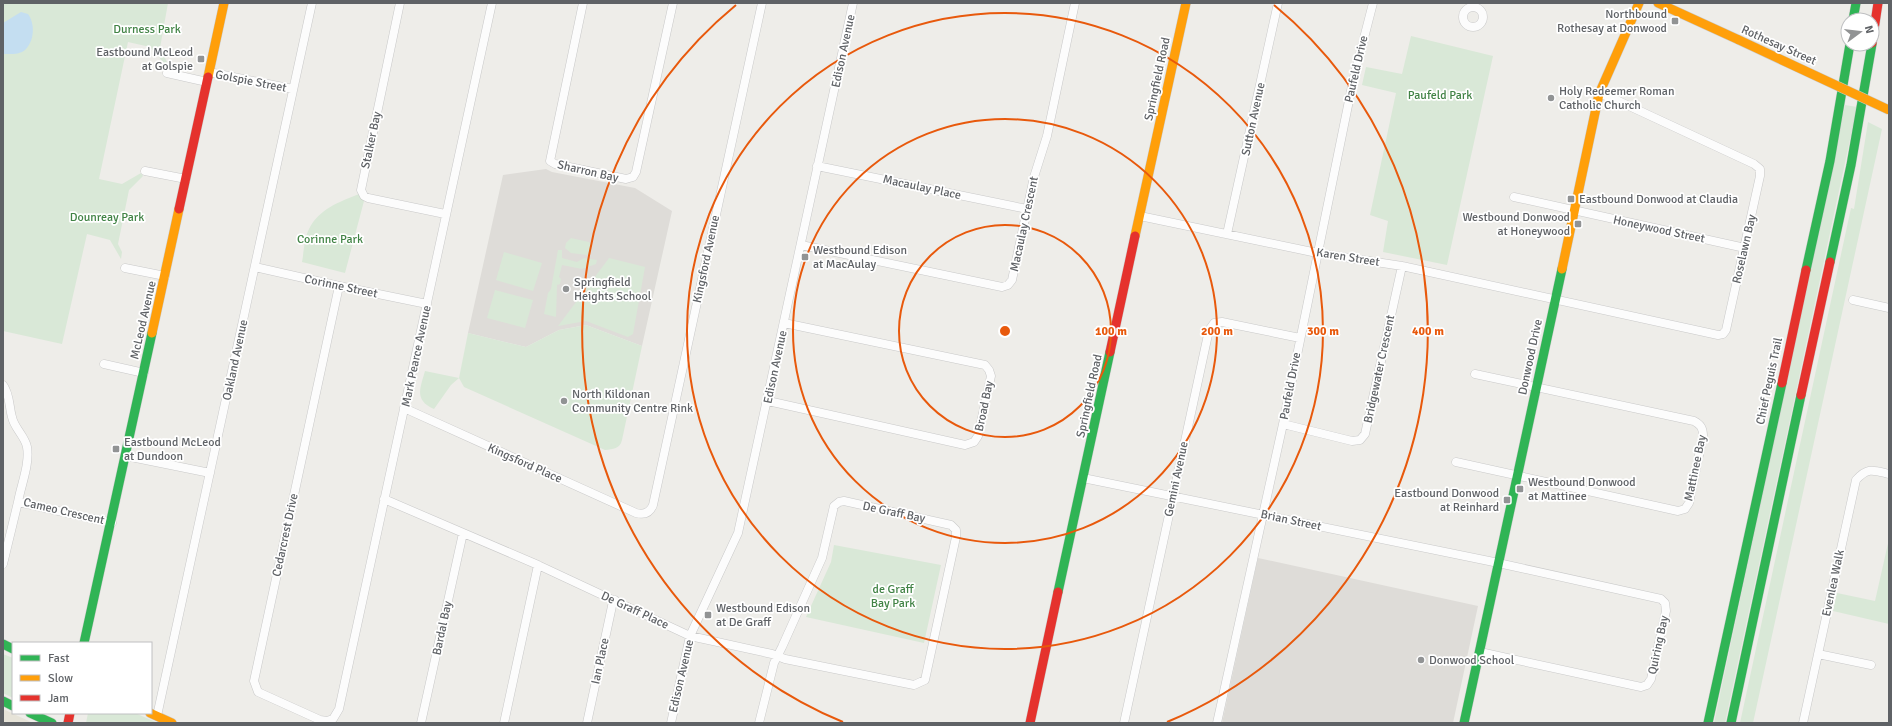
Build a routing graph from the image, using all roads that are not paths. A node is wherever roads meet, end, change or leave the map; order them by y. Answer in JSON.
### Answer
{"nodes":[{"id":1,"x":224,"y":3,"type":"edge"},
{"id":2,"x":312,"y":3,"type":"edge"},
{"id":3,"x":400,"y":3,"type":"edge"},
{"id":4,"x":584,"y":3,"type":"edge"},
{"id":5,"x":673,"y":3,"type":"edge"},
{"id":6,"x":762,"y":3,"type":"edge"},
{"id":7,"x":853,"y":3,"type":"edge"},
{"id":8,"x":1075,"y":3,"type":"edge"},
{"id":9,"x":1186,"y":3,"type":"edge"},
{"id":10,"x":1278,"y":3,"type":"edge"},
{"id":11,"x":1373,"y":3,"type":"edge"},
{"id":12,"x":1639,"y":3,"type":"edge"},
{"id":13,"x":1658,"y":3,"type":"edge"},
{"id":14,"x":489,"y":4,"type":"edge"},
{"id":15,"x":1849,"y":52,"type":"edge"},
{"id":16,"x":1871,"y":52,"type":"edge"},
{"id":17,"x":209,"y":72,"type":"junction"},
{"id":18,"x":167,"y":73,"type":"dead end"},
{"id":19,"x":207,"y":82,"type":"junction"},
{"id":20,"x":293,"y":89,"type":"junction"},
{"id":21,"x":1599,"y":94,"type":"junction"},
{"id":22,"x":1889,"y":110,"type":"edge"},
{"id":23,"x":817,"y":166,"type":"junction"},
{"id":24,"x":145,"y":171,"type":"dead end"},
{"id":25,"x":186,"y":179,"type":"junction"},
{"id":26,"x":1514,"y":197,"type":"dead end"},
{"id":27,"x":1027,"y":209,"type":"junction"},
{"id":28,"x":1574,"y":210,"type":"junction"},
{"id":29,"x":445,"y":214,"type":"junction"},
{"id":30,"x":1140,"y":216,"type":"junction"},
{"id":31,"x":1227,"y":234,"type":"junction"},
{"id":32,"x":801,"y":245,"type":"junction"},
{"id":33,"x":1744,"y":248,"type":"junction"},
{"id":34,"x":1316,"y":253,"type":"junction"},
{"id":35,"x":1402,"y":266,"type":"junction"},
{"id":36,"x":255,"y":267,"type":"junction"},
{"id":37,"x":125,"y":268,"type":"dead end"},
{"id":38,"x":165,"y":276,"type":"junction"},
{"id":39,"x":339,"y":286,"type":"junction"},
{"id":40,"x":1555,"y":300,"type":"junction"},
{"id":41,"x":1853,"y":300,"type":"dead end"},
{"id":42,"x":427,"y":304,"type":"junction"},
{"id":43,"x":1889,"y":308,"type":"edge"},
{"id":44,"x":784,"y":323,"type":"junction"},
{"id":45,"x":1300,"y":338,"type":"junction"},
{"id":46,"x":104,"y":364,"type":"dead end"},
{"id":47,"x":144,"y":373,"type":"junction"},
{"id":48,"x":1475,"y":374,"type":"dead end"},
{"id":49,"x":3,"y":385,"type":"edge"},
{"id":50,"x":1536,"y":387,"type":"junction"},
{"id":51,"x":768,"y":401,"type":"junction"},
{"id":52,"x":404,"y":408,"type":"junction"},
{"id":53,"x":1283,"y":424,"type":"junction"},
{"id":54,"x":126,"y":456,"type":"junction"},
{"id":55,"x":1456,"y":462,"type":"dead end"},
{"id":56,"x":210,"y":473,"type":"junction"},
{"id":57,"x":1889,"y":474,"type":"edge"},
{"id":58,"x":1518,"y":475,"type":"junction"},
{"id":59,"x":1083,"y":478,"type":"junction"},
{"id":60,"x":1173,"y":496,"type":"junction"},
{"id":61,"x":384,"y":499,"type":"junction"},
{"id":62,"x":18,"y":502,"type":"junction"},
{"id":63,"x":646,"y":513,"type":"joint"},
{"id":64,"x":1262,"y":514,"type":"junction"},
{"id":65,"x":112,"y":523,"type":"junction"},
{"id":66,"x":463,"y":533,"type":"junction"},
{"id":67,"x":3,"y":564,"type":"edge"},
{"id":68,"x":1499,"y":564,"type":"junction"},
{"id":69,"x":538,"y":565,"type":"junction"},
{"id":70,"x":615,"y":600,"type":"junction"},
{"id":71,"x":690,"y":636,"type":"junction"},
{"id":72,"x":84,"y":642,"type":"edge"},
{"id":73,"x":3,"y":644,"type":"edge"},
{"id":74,"x":12,"y":648,"type":"edge"},
{"id":75,"x":1480,"y":652,"type":"junction"},
{"id":76,"x":1818,"y":654,"type":"junction"},
{"id":77,"x":778,"y":656,"type":"junction"},
{"id":78,"x":1871,"y":665,"type":"dead end"},
{"id":79,"x":921,"y":683,"type":"joint"},
{"id":80,"x":3,"y":701,"type":"edge"},
{"id":81,"x":12,"y":706,"type":"edge"},
{"id":82,"x":339,"y":709,"type":"joint"},
{"id":83,"x":32,"y":714,"type":"edge"},
{"id":84,"x":153,"y":715,"type":"edge"},
{"id":85,"x":52,"y":723,"type":"edge"},
{"id":86,"x":172,"y":723,"type":"edge"},
{"id":87,"x":421,"y":723,"type":"edge"},
{"id":88,"x":504,"y":723,"type":"edge"},
{"id":89,"x":587,"y":723,"type":"edge"},
{"id":90,"x":671,"y":723,"type":"edge"},
{"id":91,"x":759,"y":723,"type":"edge"},
{"id":92,"x":1030,"y":723,"type":"edge"},
{"id":93,"x":1124,"y":723,"type":"edge"},
{"id":94,"x":1217,"y":723,"type":"edge"},
{"id":95,"x":1464,"y":723,"type":"edge"},
{"id":96,"x":1708,"y":723,"type":"edge"},
{"id":97,"x":1731,"y":723,"type":"edge"},
{"id":98,"x":1803,"y":723,"type":"edge"}],
"edges":[{"from":1,"to":17,"type":"street","name":"McLeod Avenue"},
{"from":2,"to":20,"type":"street","name":"Oakland Avenue"},
{"from":3,"to":29,"type":"street","name":"Stalker Bay"},
{"from":4,"to":5,"type":"street","name":"Sharron Bay"},
{"from":6,"to":63,"type":"street","name":"Kingsford Avenue"},
{"from":7,"to":23,"type":"street","name":"Edison Avenue"},
{"from":8,"to":27,"type":"street","name":"Macaulay Crescent"},
{"from":9,"to":30,"type":"street","name":"Springfield Road"},
{"from":10,"to":31,"type":"street","name":"Sutton Avenue"},
{"from":11,"to":34,"type":"street","name":"Paufeld Drive"},
{"from":12,"to":21,"type":"street","name":"Donwood Drive"},
{"from":13,"to":22,"type":"street","name":"Rothesay Street","bridge":true},
{"from":14,"to":29,"type":"street","name":"Mark Pearce Avenue"},
{"from":15,"to":96,"type":"street","name":"Chief Peguis Trail"},
{"from":16,"to":97,"type":"street"},
{"from":17,"to":19,"type":"street","name":"McLeod Avenue"},
{"from":17,"to":20,"type":"street","name":"Golspie Street"},
{"from":18,"to":19,"type":"street"},
{"from":19,"to":25,"type":"street","name":"McLeod Avenue"},
{"from":20,"to":36,"type":"street","name":"Oakland Avenue"},
{"from":21,"to":28,"type":"street","name":"Donwood Drive"},
{"from":21,"to":33,"type":"street","name":"Roselawn Bay"},
{"from":23,"to":27,"type":"street","name":"Macaulay Place"},
{"from":23,"to":32,"type":"street","name":"Edison Avenue"},
{"from":24,"to":25,"type":"street"},
{"from":25,"to":38,"type":"street","name":"McLeod Avenue"},
{"from":26,"to":28,"type":"street","name":"Honeywood Street"},
{"from":27,"to":32,"type":"street","name":"Macaulay Crescent"},
{"from":28,"to":33,"type":"street","name":"Honeywood Street"},
{"from":28,"to":40,"type":"street","name":"Donwood Drive"},
{"from":29,"to":42,"type":"street","name":"Mark Pearce Avenue"},
{"from":30,"to":31,"type":"street","name":"Karen Street"},
{"from":30,"to":59,"type":"street","name":"Springfield Road"},
{"from":31,"to":34,"type":"street","name":"Karen Street"},
{"from":32,"to":44,"type":"street","name":"Edison Avenue"},
{"from":33,"to":40,"type":"street","name":"Roselawn Bay"},
{"from":34,"to":35,"type":"street","name":"Karen Street"},
{"from":34,"to":45,"type":"street","name":"Paufeld Drive"},
{"from":35,"to":40,"type":"street","name":"Karen Street"},
{"from":35,"to":53,"type":"street","name":"Bridgewater Crescent"},
{"from":36,"to":39,"type":"street","name":"Corinne Street"},
{"from":36,"to":56,"type":"street","name":"Oakland Avenue"},
{"from":37,"to":38,"type":"street"},
{"from":38,"to":47,"type":"street","name":"McLeod Avenue"},
{"from":39,"to":42,"type":"street","name":"Corinne Street"},
{"from":39,"to":82,"type":"street","name":"Cedarcrest Drive"},
{"from":40,"to":50,"type":"street","name":"Donwood Drive"},
{"from":41,"to":43,"type":"street"},
{"from":42,"to":52,"type":"street","name":"Mark Pearce Avenue"},
{"from":44,"to":51,"type":"street","name":"Edison Avenue"},
{"from":44,"to":51,"type":"street","name":"Broad Bay"},
{"from":45,"to":53,"type":"street","name":"Paufeld Drive"},
{"from":45,"to":60,"type":"street","name":"Gemini Avenue"},
{"from":46,"to":47,"type":"street"},
{"from":47,"to":54,"type":"street","name":"McLeod Avenue"},
{"from":48,"to":50,"type":"street","name":"Mattinee Bay"},
{"from":49,"to":62,"type":"street","name":"Cameo Crescent"},
{"from":50,"to":58,"type":"street","name":"Donwood Drive"},
{"from":50,"to":58,"type":"street","name":"Mattinee Bay"},
{"from":51,"to":71,"type":"street","name":"Edison Avenue"},
{"from":52,"to":61,"type":"street","name":"Mark Pearce Avenue"},
{"from":52,"to":63,"type":"street","name":"Kingsford Place"},
{"from":53,"to":64,"type":"street","name":"Paufeld Drive"},
{"from":54,"to":56,"type":"street"},
{"from":54,"to":65,"type":"street","name":"McLeod Avenue"},
{"from":55,"to":58,"type":"street","name":"Mattinee Bay"},
{"from":56,"to":84,"type":"street","name":"Oakland Avenue"},
{"from":57,"to":76,"type":"street","name":"Evenlea Walk"},
{"from":58,"to":68,"type":"street","name":"Donwood Drive"},
{"from":59,"to":60,"type":"street","name":"Brian Street"},
{"from":59,"to":92,"type":"street","name":"Springfield Road"},
{"from":60,"to":64,"type":"street","name":"Brian Street"},
{"from":60,"to":93,"type":"street","name":"Gemini Avenue"},
{"from":61,"to":66,"type":"street","name":"De Graff Place"},
{"from":61,"to":82,"type":"street","name":"Mark Pearce Avenue"},
{"from":62,"to":65,"type":"street","name":"Cameo Crescent"},
{"from":62,"to":67,"type":"street"},
{"from":64,"to":68,"type":"street","name":"Brian Street"},
{"from":64,"to":94,"type":"street","name":"Paufeld Drive"},
{"from":65,"to":72,"type":"street","name":"McLeod Avenue"},
{"from":66,"to":69,"type":"street","name":"De Graff Place"},
{"from":66,"to":87,"type":"street","name":"Bardal Bay"},
{"from":68,"to":75,"type":"street","name":"Donwood Drive"},
{"from":68,"to":75,"type":"street","name":"Quiring Bay"},
{"from":69,"to":70,"type":"street","name":"De Graff Place"},
{"from":69,"to":88,"type":"street"},
{"from":70,"to":71,"type":"street","name":"De Graff Place"},
{"from":70,"to":89,"type":"street","name":"Ian Place"},
{"from":71,"to":77,"type":"street","name":"De Graff Place"},
{"from":71,"to":90,"type":"street","name":"Edison Avenue"},
{"from":73,"to":74,"type":"street"},
{"from":75,"to":95,"type":"street","name":"Donwood Drive"},
{"from":76,"to":78,"type":"street"},
{"from":76,"to":98,"type":"street","name":"Evenlea Walk"},
{"from":77,"to":79,"type":"street","name":"De Graff Place"},
{"from":77,"to":79,"type":"street","name":"De Graff Bay"},
{"from":77,"to":91,"type":"street"},
{"from":80,"to":81,"type":"street"},
{"from":83,"to":85,"type":"street"},
{"from":84,"to":86,"type":"street"}]}
